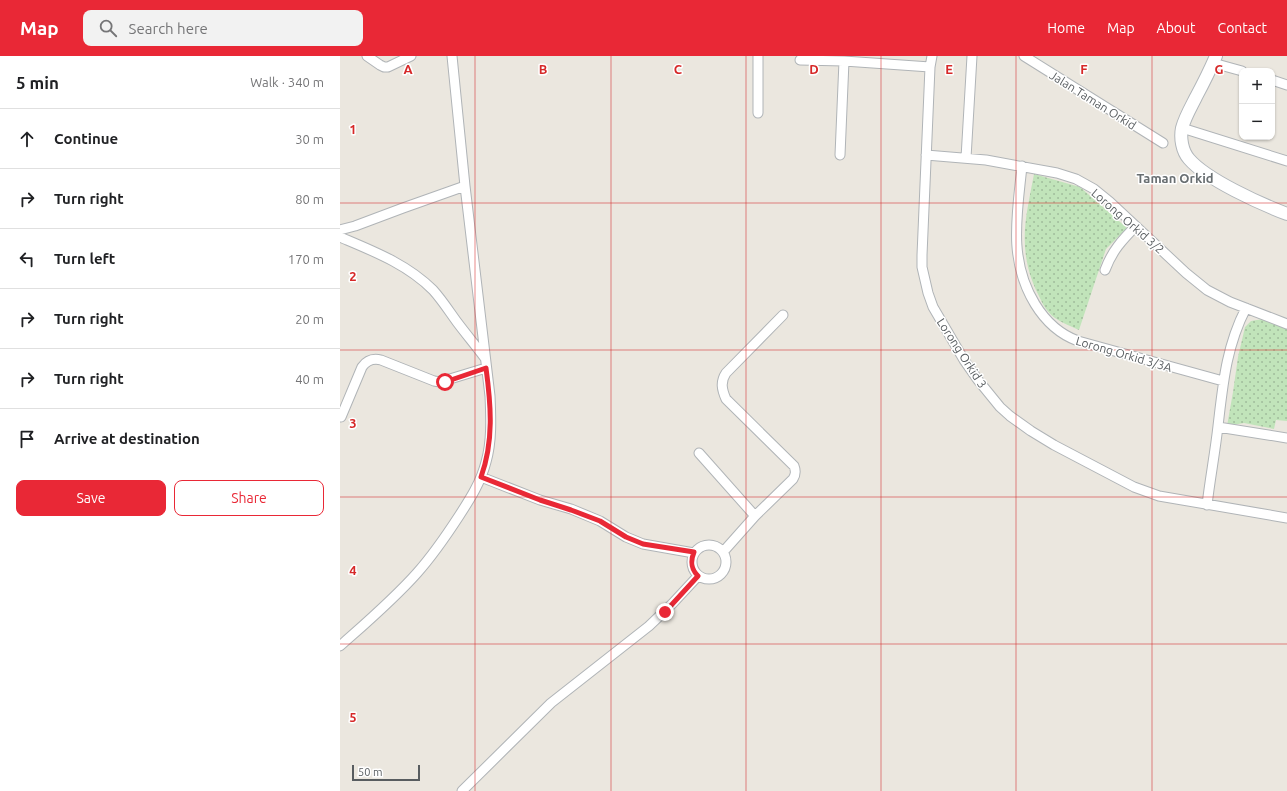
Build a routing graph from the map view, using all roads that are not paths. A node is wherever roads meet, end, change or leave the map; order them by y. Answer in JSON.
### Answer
{"nodes":[{"id":1,"x":367,"y":56,"type":"edge"},
{"id":2,"x":411,"y":56,"type":"edge"},
{"id":3,"x":452,"y":56,"type":"edge"},
{"id":4,"x":758,"y":56,"type":"edge"},
{"id":5,"x":932,"y":56,"type":"edge"},
{"id":6,"x":972,"y":56,"type":"edge"},
{"id":7,"x":1024,"y":56,"type":"edge"},
{"id":8,"x":1214,"y":59,"type":"edge"},
{"id":9,"x":800,"y":60,"type":"dead end"},
{"id":10,"x":844,"y":60,"type":"junction"},
{"id":11,"x":930,"y":67,"type":"junction"},
{"id":12,"x":1239,"y":70,"type":"edge"},
{"id":13,"x":1275,"y":81,"type":"edge"},
{"id":14,"x":1287,"y":85,"type":"edge"},
{"id":15,"x":758,"y":113,"type":"dead end"},
{"id":16,"x":1182,"y":128,"type":"junction"},
{"id":17,"x":1163,"y":143,"type":"dead end"},
{"id":18,"x":840,"y":155,"type":"dead end"},
{"id":19,"x":926,"y":155,"type":"junction"},
{"id":20,"x":966,"y":158,"type":"junction"},
{"id":21,"x":1287,"y":161,"type":"edge"},
{"id":22,"x":1022,"y":166,"type":"junction"},
{"id":23,"x":465,"y":186,"type":"junction"},
{"id":24,"x":1287,"y":214,"type":"edge"},
{"id":25,"x":1136,"y":226,"type":"junction"},
{"id":26,"x":340,"y":230,"type":"edge"},
{"id":27,"x":340,"y":237,"type":"edge"},
{"id":28,"x":1105,"y":270,"type":"dead end"},
{"id":29,"x":1246,"y":308,"type":"junction"},
{"id":30,"x":783,"y":315,"type":"dead end"},
{"id":31,"x":1286,"y":322,"type":"edge"},
{"id":32,"x":485,"y":358,"type":"junction"},
{"id":33,"x":486,"y":368,"type":"junction"},
{"id":34,"x":1223,"y":382,"type":"junction"},
{"id":35,"x":341,"y":417,"type":"edge"},
{"id":36,"x":1218,"y":427,"type":"junction"},
{"id":37,"x":1287,"y":438,"type":"edge"},
{"id":38,"x":699,"y":453,"type":"dead end"},
{"id":39,"x":481,"y":477,"type":"junction"},
{"id":40,"x":1207,"y":505,"type":"junction"},
{"id":41,"x":755,"y":516,"type":"junction"},
{"id":42,"x":1287,"y":518,"type":"edge"},
{"id":43,"x":694,"y":552,"type":"junction"},
{"id":44,"x":723,"y":552,"type":"junction"},
{"id":45,"x":698,"y":576,"type":"junction"},
{"id":46,"x":340,"y":646,"type":"edge"},
{"id":47,"x":462,"y":791,"type":"edge"}],
"edges":[{"from":1,"to":2,"type":"street"},
{"from":3,"to":23,"type":"street"},
{"from":4,"to":15,"type":"street"},
{"from":5,"to":11,"type":"street","name":"Lorong Orkid 3"},
{"from":6,"to":20,"type":"street"},
{"from":7,"to":17,"type":"street","name":"Jalan Taman Orkid"},
{"from":8,"to":12,"type":"street"},
{"from":8,"to":16,"type":"main road"},
{"from":9,"to":10,"type":"street"},
{"from":10,"to":11,"type":"street"},
{"from":10,"to":18,"type":"street"},
{"from":11,"to":19,"type":"street","name":"Lorong Orkid 3"},
{"from":13,"to":14,"type":"street"},
{"from":16,"to":21,"type":"street"},
{"from":16,"to":24,"type":"main road"},
{"from":19,"to":20,"type":"street","name":"Lorong Orkid 3/2"},
{"from":19,"to":40,"type":"street","name":"Lorong Orkid 3"},
{"from":20,"to":22,"type":"street","name":"Lorong Orkid 3/2"},
{"from":22,"to":25,"type":"street","name":"Lorong Orkid 3/2"},
{"from":22,"to":34,"type":"street","name":"Lorong Orkid 3/3A"},
{"from":23,"to":26,"type":"street"},
{"from":23,"to":32,"type":"street"},
{"from":25,"to":28,"type":"street"},
{"from":25,"to":29,"type":"street","name":"Lorong Orkid 3/2"},
{"from":27,"to":32,"type":"street"},
{"from":29,"to":31,"type":"street","name":"Lorong Orkid 3/2"},
{"from":29,"to":34,"type":"street"},
{"from":30,"to":41,"type":"street"},
{"from":32,"to":33,"type":"street"},
{"from":33,"to":35,"type":"street"},
{"from":33,"to":39,"type":"street"},
{"from":34,"to":36,"type":"street"},
{"from":36,"to":37,"type":"street"},
{"from":36,"to":40,"type":"street"},
{"from":38,"to":41,"type":"street"},
{"from":39,"to":43,"type":"street"},
{"from":39,"to":46,"type":"street"},
{"from":40,"to":42,"type":"street","name":"Lorong Orkid 3"},
{"from":41,"to":44,"type":"street"},
{"from":43,"to":44,"type":"street"},
{"from":43,"to":45,"type":"street"},
{"from":44,"to":45,"type":"street"},
{"from":45,"to":47,"type":"street"}]}
